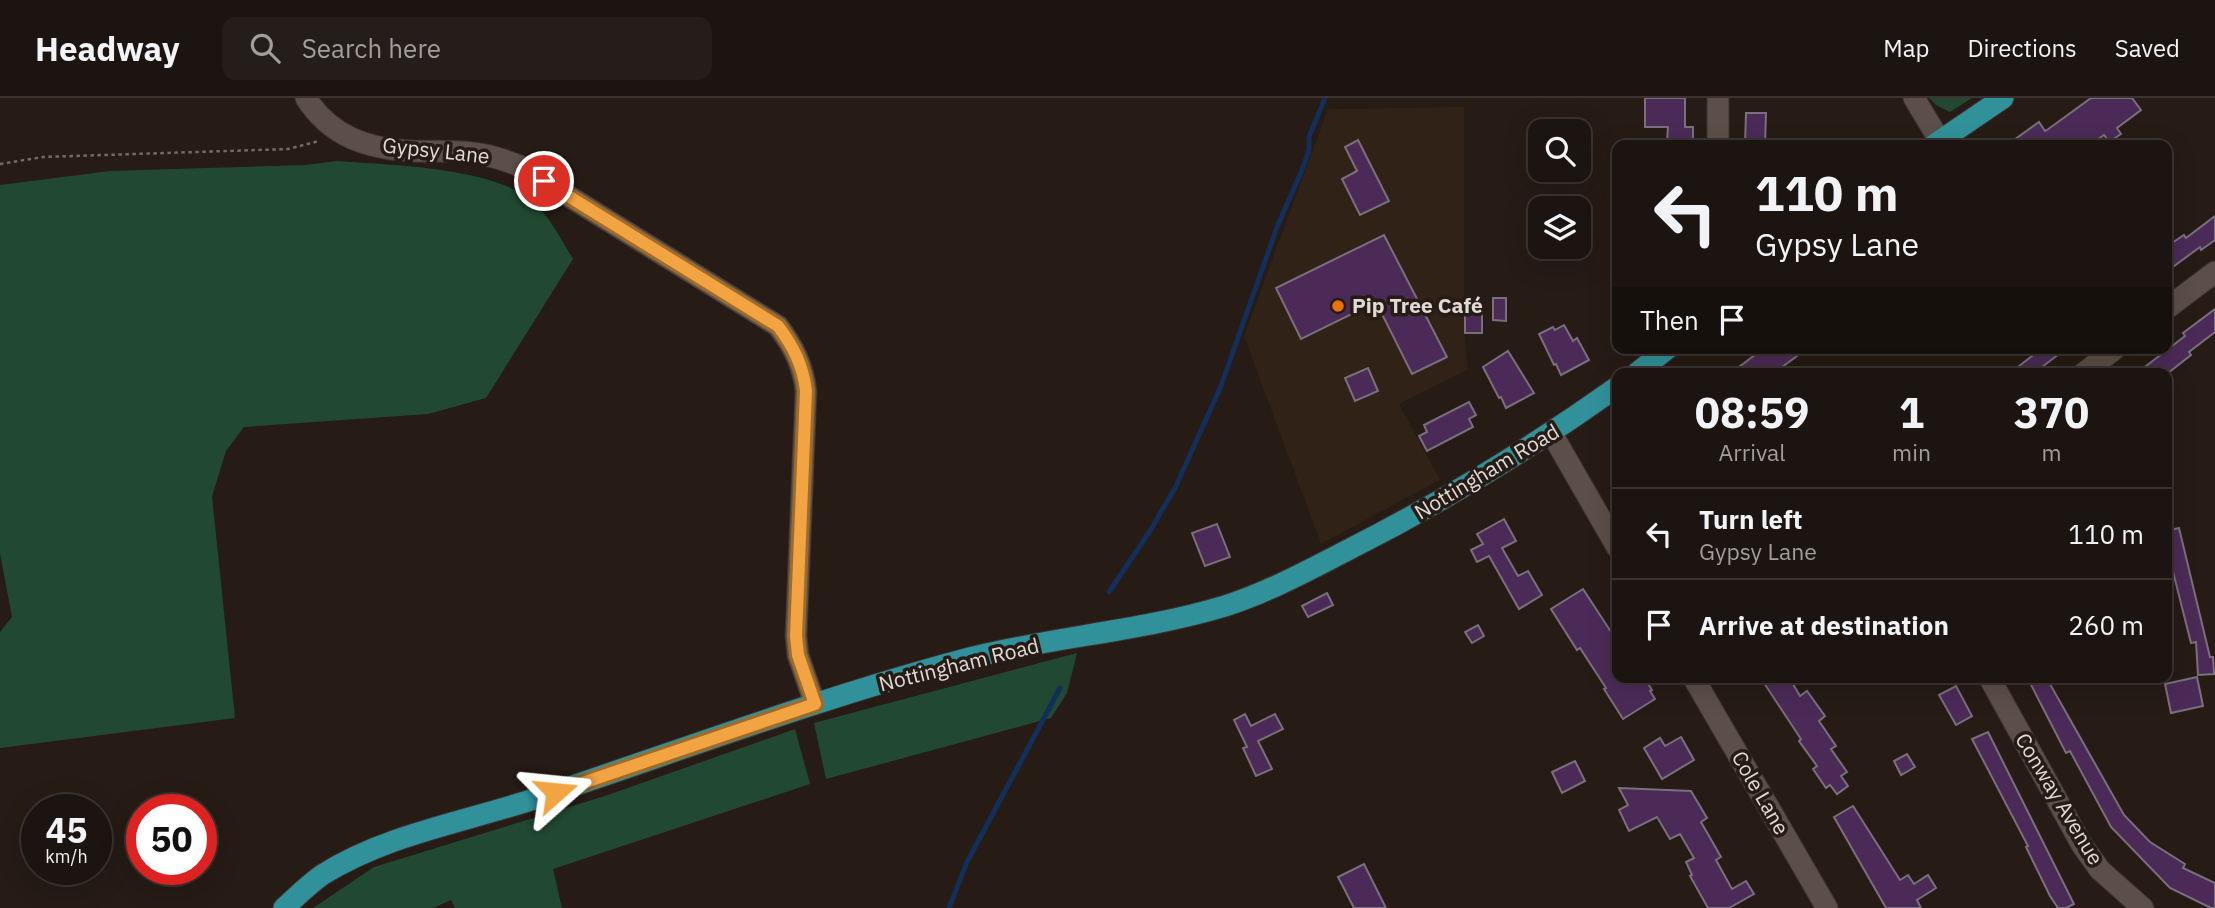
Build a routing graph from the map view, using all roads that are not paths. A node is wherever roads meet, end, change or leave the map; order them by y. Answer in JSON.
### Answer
{"nodes":[{"id":1,"x":306,"y":98,"type":"edge"},
{"id":2,"x":1718,"y":98,"type":"edge"},
{"id":3,"x":1914,"y":98,"type":"edge"},
{"id":4,"x":2003,"y":98,"type":"edge"},
{"id":5,"x":1718,"y":140,"type":"edge"},
{"id":6,"x":1935,"y":140,"type":"edge"},
{"id":7,"x":1941,"y":140,"type":"edge"},
{"id":8,"x":2215,"y":272,"type":"edge"},
{"id":9,"x":2172,"y":305,"type":"edge"},
{"id":10,"x":1661,"y":354,"type":"edge"},
{"id":11,"x":2108,"y":354,"type":"edge"},
{"id":12,"x":1643,"y":368,"type":"edge"},
{"id":13,"x":2090,"y":368,"type":"edge"},
{"id":14,"x":1612,"y":391,"type":"edge"},
{"id":15,"x":1552,"y":434,"type":"junction"},
{"id":16,"x":1612,"y":538,"type":"edge"},
{"id":17,"x":1696,"y":683,"type":"edge"},
{"id":18,"x":1992,"y":683,"type":"edge"},
{"id":19,"x":815,"y":704,"type":"junction"},
{"id":20,"x":284,"y":908,"type":"edge"},
{"id":21,"x":1827,"y":908,"type":"edge"},
{"id":22,"x":2143,"y":908,"type":"edge"}],
"edges":[{"from":1,"to":19,"type":"street","name":"Gypsy Lane"},
{"from":2,"to":5,"type":"street"},
{"from":3,"to":6,"type":"street"},
{"from":4,"to":7,"type":"main road"},
{"from":8,"to":9,"type":"street"},
{"from":10,"to":12,"type":"main road"},
{"from":11,"to":13,"type":"street"},
{"from":14,"to":15,"type":"main road","name":"Nottingham Road"},
{"from":15,"to":16,"type":"street"},
{"from":15,"to":19,"type":"main road","name":"Nottingham Road"},
{"from":17,"to":21,"type":"street","name":"Cole Lane"},
{"from":18,"to":22,"type":"street","name":"Conway Avenue"},
{"from":19,"to":20,"type":"main road","name":"Nottingham Road"}]}
